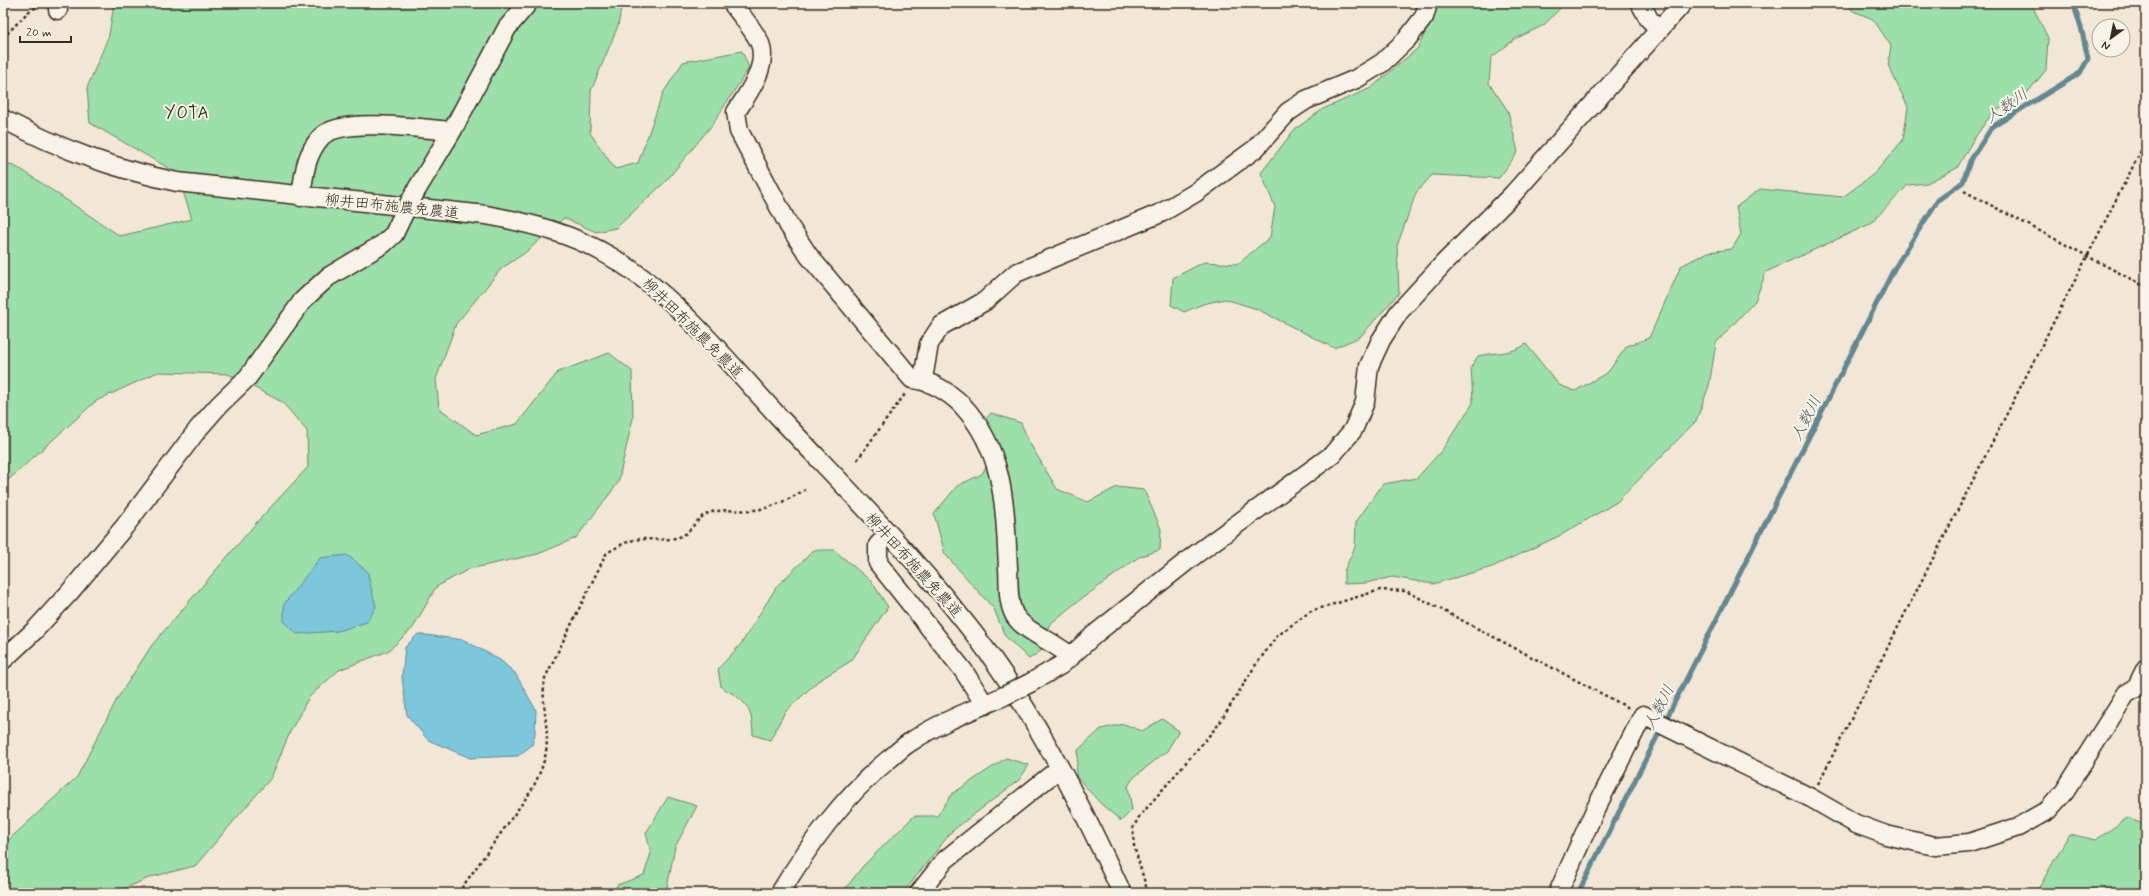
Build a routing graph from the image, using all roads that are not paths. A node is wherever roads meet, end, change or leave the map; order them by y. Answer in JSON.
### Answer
{"nodes":[{"id":1,"x":528,"y":3,"type":"edge"},
{"id":2,"x":732,"y":3,"type":"edge"},
{"id":3,"x":1428,"y":3,"type":"edge"},
{"id":4,"x":1640,"y":3,"type":"edge"},
{"id":5,"x":1683,"y":3,"type":"edge"},
{"id":6,"x":1659,"y":29,"type":"junction"},
{"id":7,"x":3,"y":119,"type":"edge"},
{"id":8,"x":452,"y":131,"type":"junction"},
{"id":9,"x":301,"y":197,"type":"junction"},
{"id":10,"x":917,"y":379,"type":"junction"},
{"id":11,"x":888,"y":535,"type":"junction"},
{"id":12,"x":1071,"y":657,"type":"junction"},
{"id":13,"x":3,"y":660,"type":"edge"},
{"id":14,"x":2146,"y":668,"type":"edge"},
{"id":15,"x":2141,"y":693,"type":"edge"},
{"id":16,"x":985,"y":705,"type":"junction"},
{"id":17,"x":1060,"y":768,"type":"junction"},
{"id":18,"x":780,"y":893,"type":"edge"},
{"id":19,"x":919,"y":893,"type":"edge"},
{"id":20,"x":1122,"y":893,"type":"edge"},
{"id":21,"x":1558,"y":893,"type":"edge"}],
"edges":[{"from":1,"to":8,"type":"street"},
{"from":2,"to":10,"type":"street"},
{"from":3,"to":10,"type":"street"},
{"from":4,"to":6,"type":"street"},
{"from":5,"to":6,"type":"street"},
{"from":6,"to":12,"type":"street"},
{"from":7,"to":9,"type":"street","name":"柳井田布施農免農道"},
{"from":8,"to":9,"type":"street"},
{"from":8,"to":13,"type":"street","bridge":true},
{"from":9,"to":11,"type":"street","name":"柳井田布施農免農道"},
{"from":10,"to":12,"type":"street"},
{"from":11,"to":16,"type":"street"},
{"from":11,"to":17,"type":"street","name":"柳井田布施農免農道"},
{"from":12,"to":16,"type":"street","bridge":true},
{"from":14,"to":15,"type":"street"},
{"from":15,"to":21,"type":"street"},
{"from":16,"to":18,"type":"street"},
{"from":17,"to":19,"type":"street"},
{"from":17,"to":20,"type":"street","name":"柳井田布施農免農道"}]}
